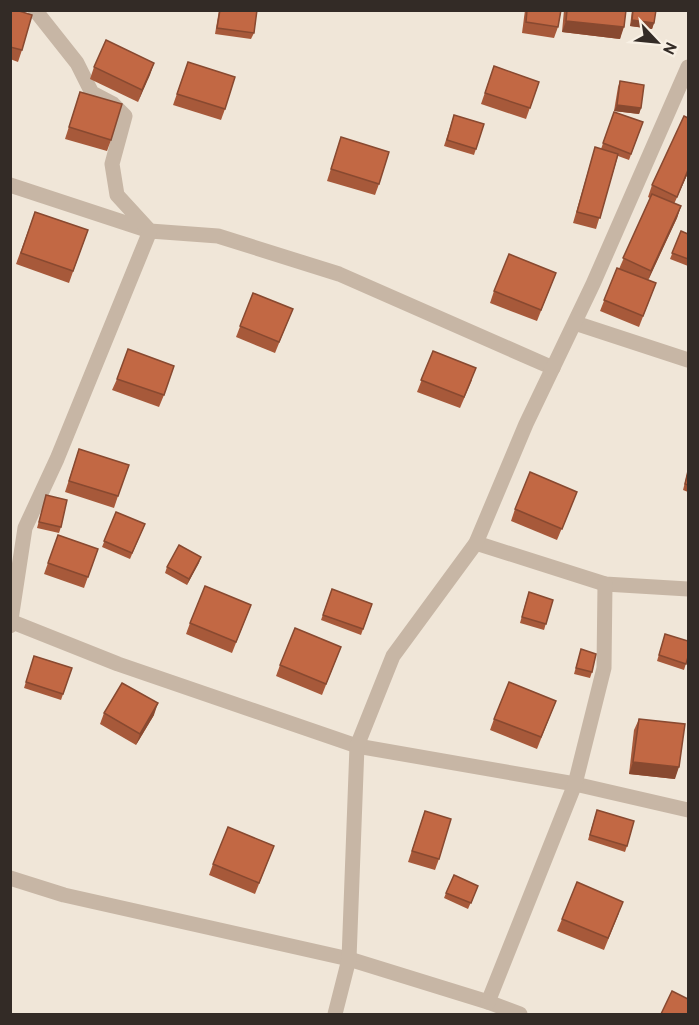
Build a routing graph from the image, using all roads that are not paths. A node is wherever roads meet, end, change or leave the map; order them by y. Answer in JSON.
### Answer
{"nodes":[{"id":1,"x":35,"y":10,"type":"edge"},
{"id":2,"x":688,"y":67,"type":"edge"},
{"id":3,"x":10,"y":185,"type":"edge"},
{"id":4,"x":150,"y":231,"type":"junction"},
{"id":5,"x":575,"y":323,"type":"junction"},
{"id":6,"x":688,"y":360,"type":"edge"},
{"id":7,"x":553,"y":368,"type":"junction"},
{"id":8,"x":476,"y":543,"type":"junction"},
{"id":9,"x":605,"y":584,"type":"junction"},
{"id":10,"x":688,"y":589,"type":"edge"},
{"id":11,"x":11,"y":623,"type":"edge"},
{"id":12,"x":357,"y":746,"type":"junction"},
{"id":13,"x":575,"y":784,"type":"junction"},
{"id":14,"x":688,"y":810,"type":"edge"},
{"id":15,"x":10,"y":878,"type":"edge"},
{"id":16,"x":349,"y":959,"type":"junction"},
{"id":17,"x":488,"y":1002,"type":"junction"},
{"id":18,"x":335,"y":1014,"type":"edge"},
{"id":19,"x":520,"y":1014,"type":"edge"}],
"edges":[{"from":1,"to":4,"type":"street"},
{"from":2,"to":5,"type":"street"},
{"from":3,"to":4,"type":"street"},
{"from":4,"to":7,"type":"street"},
{"from":4,"to":11,"type":"street"},
{"from":5,"to":6,"type":"street"},
{"from":5,"to":7,"type":"street"},
{"from":7,"to":8,"type":"street"},
{"from":8,"to":9,"type":"street"},
{"from":8,"to":12,"type":"street"},
{"from":9,"to":10,"type":"street"},
{"from":9,"to":13,"type":"street"},
{"from":11,"to":12,"type":"street"},
{"from":12,"to":13,"type":"street"},
{"from":12,"to":16,"type":"street"},
{"from":13,"to":14,"type":"street"},
{"from":13,"to":17,"type":"street"},
{"from":15,"to":16,"type":"street"},
{"from":16,"to":17,"type":"street"},
{"from":16,"to":18,"type":"street"},
{"from":17,"to":19,"type":"street"}]}
